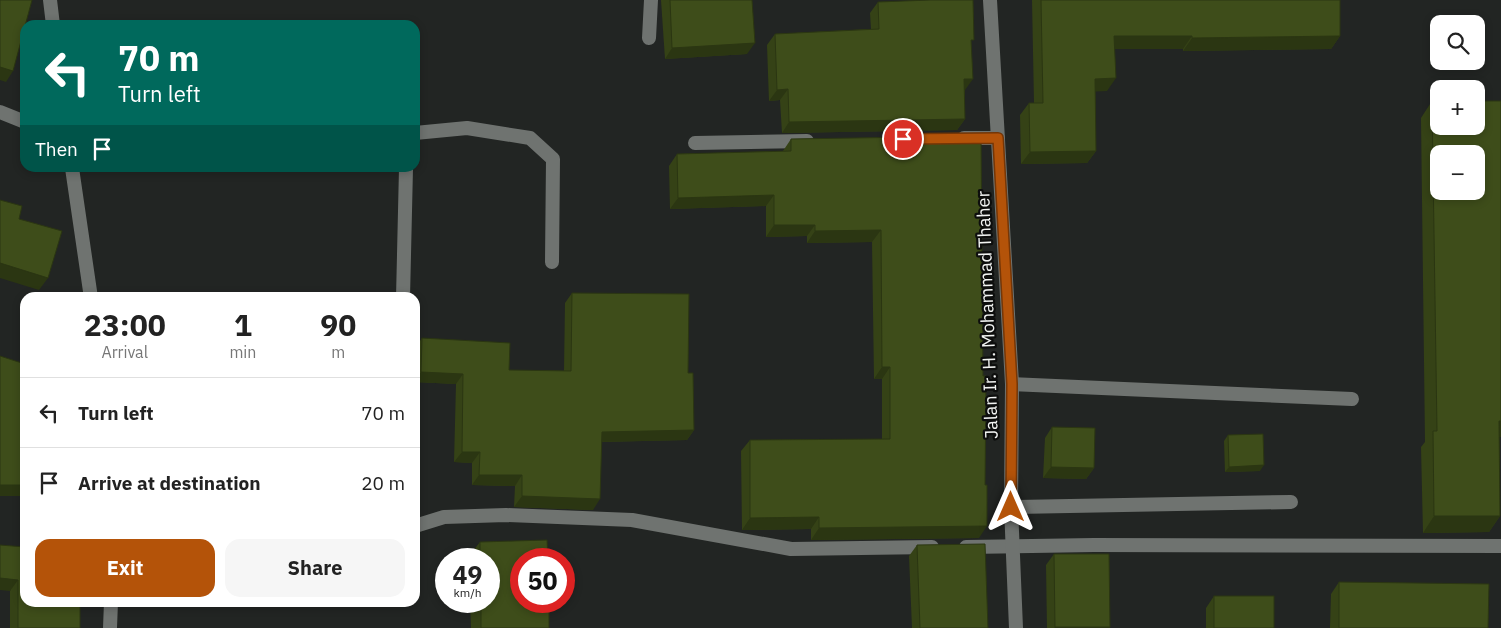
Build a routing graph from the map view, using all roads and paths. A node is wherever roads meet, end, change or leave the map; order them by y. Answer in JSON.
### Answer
{"nodes":[{"id":1,"x":50,"y":0,"type":"edge"},
{"id":2,"x":651,"y":0,"type":"edge"},
{"id":3,"x":990,"y":0,"type":"edge"},
{"id":4,"x":52,"y":20,"type":"edge"},
{"id":5,"x":649,"y":38,"type":"dead end"},
{"id":6,"x":0,"y":112,"type":"edge"},
{"id":7,"x":20,"y":120,"type":"edge"},
{"id":8,"x":420,"y":133,"type":"edge"},
{"id":9,"x":949,"y":138,"type":"edge"},
{"id":10,"x":998,"y":138,"type":"junction"},
{"id":11,"x":822,"y":140,"type":"edge"},
{"id":12,"x":695,"y":142,"type":"dead end"},
{"id":13,"x":73,"y":172,"type":"edge"},
{"id":14,"x":406,"y":172,"type":"edge"},
{"id":15,"x":552,"y":262,"type":"dead end"},
{"id":16,"x":90,"y":292,"type":"edge"},
{"id":17,"x":403,"y":292,"type":"edge"},
{"id":18,"x":1012,"y":384,"type":"junction"},
{"id":19,"x":1352,"y":398,"type":"dead end"},
{"id":20,"x":1290,"y":502,"type":"dead end"},
{"id":21,"x":1011,"y":507,"type":"junction"},
{"id":22,"x":420,"y":524,"type":"edge"},
{"id":23,"x":1014,"y":546,"type":"junction"},
{"id":24,"x":1501,"y":546,"type":"edge"},
{"id":25,"x":112,"y":607,"type":"edge"},
{"id":26,"x":110,"y":628,"type":"edge"},
{"id":27,"x":1016,"y":628,"type":"edge"}],
"edges":[{"from":1,"to":4,"type":"street"},
{"from":2,"to":5,"type":"street"},
{"from":3,"to":10,"type":"street","name":"Jalan Ir. H. Mohammad Thaher"},
{"from":6,"to":7,"type":"street"},
{"from":8,"to":15,"type":"street"},
{"from":9,"to":10,"type":"street"},
{"from":10,"to":18,"type":"street","name":"Jalan Ir. H. Mohammad Thaher"},
{"from":11,"to":12,"type":"street"},
{"from":13,"to":16,"type":"street"},
{"from":14,"to":17,"type":"street"},
{"from":18,"to":19,"type":"street"},
{"from":18,"to":21,"type":"street","name":"Jalan Ir. H. Mohammad Thaher"},
{"from":20,"to":21,"type":"street"},
{"from":21,"to":23,"type":"street","name":"Jalan Ir. H. Mohammad Thaher"},
{"from":22,"to":23,"type":"street"},
{"from":23,"to":24,"type":"street"},
{"from":23,"to":27,"type":"street","name":"Jalan Ir. H. Mohammad Thaher"},
{"from":25,"to":26,"type":"street"}]}
